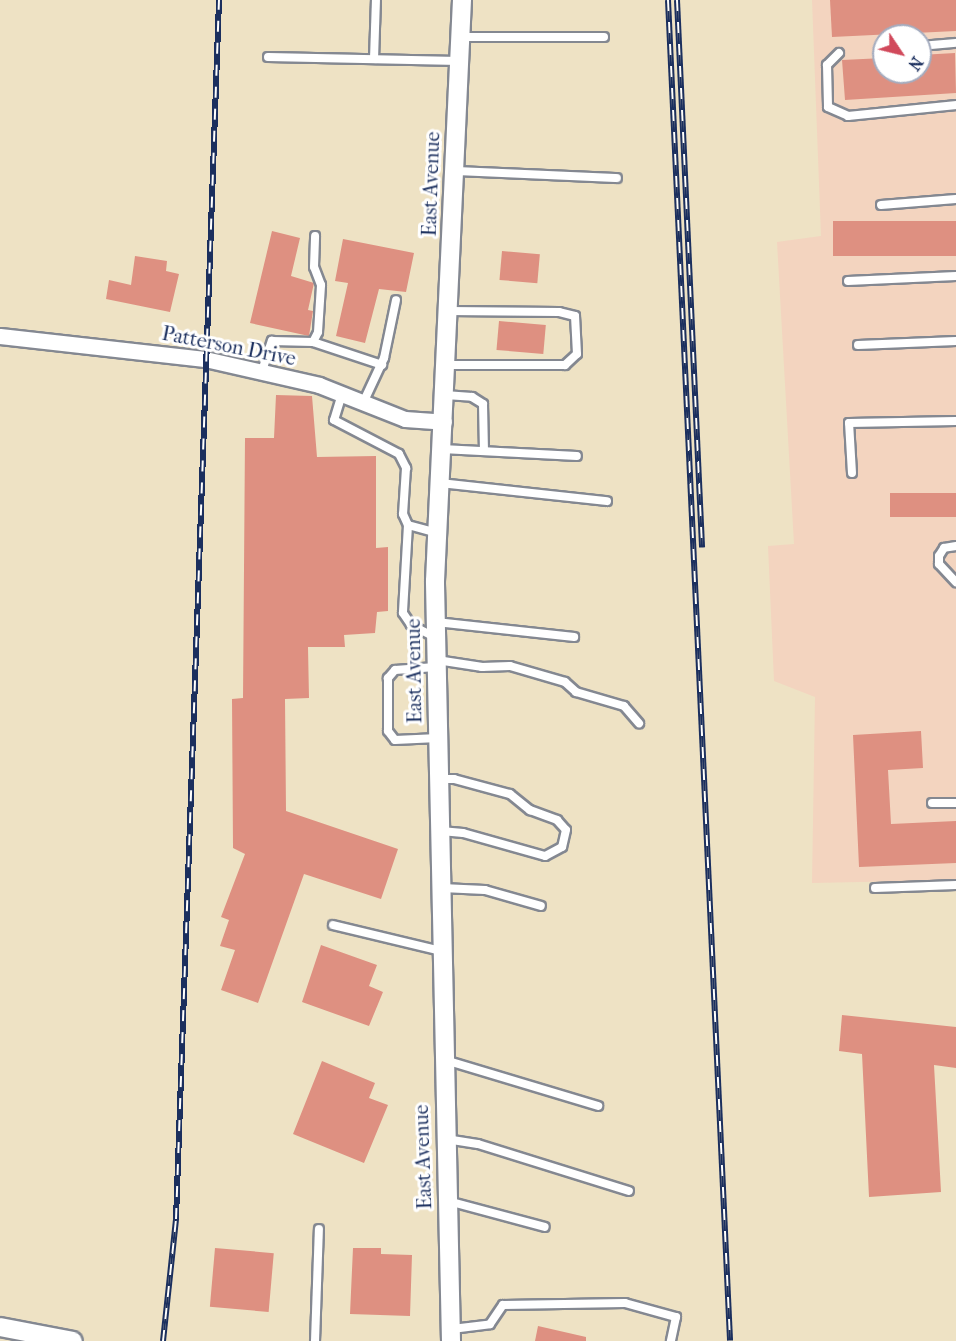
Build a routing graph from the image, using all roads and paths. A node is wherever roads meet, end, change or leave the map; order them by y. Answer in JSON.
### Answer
{"nodes":[{"id":1,"x":376,"y":0,"type":"edge"},
{"id":2,"x":462,"y":0,"type":"edge"},
{"id":3,"x":460,"y":37,"type":"junction"},
{"id":4,"x":604,"y":37,"type":"dead end"},
{"id":5,"x":956,"y":43,"type":"edge"},
{"id":6,"x":932,"y":45,"type":"edge"},
{"id":7,"x":839,"y":53,"type":"dead end"},
{"id":8,"x":268,"y":57,"type":"dead end"},
{"id":9,"x":374,"y":59,"type":"junction"},
{"id":10,"x":459,"y":61,"type":"junction"},
{"id":11,"x":956,"y":105,"type":"edge"},
{"id":12,"x":454,"y":171,"type":"junction"},
{"id":13,"x":617,"y":178,"type":"dead end"},
{"id":14,"x":956,"y":199,"type":"edge"},
{"id":15,"x":881,"y":205,"type":"dead end"},
{"id":16,"x":315,"y":236,"type":"dead end"},
{"id":17,"x":956,"y":276,"type":"edge"},
{"id":18,"x":848,"y":281,"type":"dead end"},
{"id":19,"x":396,"y":300,"type":"dead end"},
{"id":20,"x":448,"y":311,"type":"junction"},
{"id":21,"x":0,"y":336,"type":"edge"},
{"id":22,"x":956,"y":341,"type":"edge"},
{"id":23,"x":313,"y":342,"type":"junction"},
{"id":24,"x":858,"y":345,"type":"dead end"},
{"id":25,"x":382,"y":365,"type":"junction"},
{"id":26,"x":446,"y":365,"type":"junction"},
{"id":27,"x":262,"y":370,"type":"junction"},
{"id":28,"x":342,"y":394,"type":"junction"},
{"id":29,"x":445,"y":395,"type":"junction"},
{"id":30,"x":363,"y":403,"type":"junction"},
{"id":31,"x":956,"y":421,"type":"edge"},
{"id":32,"x":444,"y":422,"type":"junction"},
{"id":33,"x":442,"y":449,"type":"junction"},
{"id":34,"x":484,"y":451,"type":"junction"},
{"id":35,"x":577,"y":456,"type":"dead end"},
{"id":36,"x":852,"y":473,"type":"dead end"},
{"id":37,"x":440,"y":483,"type":"junction"},
{"id":38,"x":607,"y":501,"type":"dead end"},
{"id":39,"x":408,"y":525,"type":"junction"},
{"id":40,"x":438,"y":533,"type":"junction"},
{"id":41,"x":956,"y":546,"type":"edge"},
{"id":42,"x":956,"y":582,"type":"edge"},
{"id":43,"x":436,"y":630,"type":"junction"},
{"id":44,"x":574,"y":637,"type":"dead end"},
{"id":45,"x":437,"y":663,"type":"junction"},
{"id":46,"x":639,"y":723,"type":"dead end"},
{"id":47,"x":438,"y":738,"type":"junction"},
{"id":48,"x":439,"y":779,"type":"junction"},
{"id":49,"x":956,"y":802,"type":"edge"},
{"id":50,"x":932,"y":803,"type":"dead end"},
{"id":51,"x":440,"y":831,"type":"junction"},
{"id":52,"x":956,"y":885,"type":"edge"},
{"id":53,"x":440,"y":888,"type":"junction"},
{"id":54,"x":875,"y":888,"type":"dead end"},
{"id":55,"x":541,"y":906,"type":"dead end"},
{"id":56,"x":333,"y":925,"type":"dead end"},
{"id":57,"x":441,"y":951,"type":"junction"},
{"id":58,"x":443,"y":1059,"type":"junction"},
{"id":59,"x":598,"y":1106,"type":"dead end"},
{"id":60,"x":445,"y":1139,"type":"junction"},
{"id":61,"x":628,"y":1191,"type":"dead end"},
{"id":62,"x":447,"y":1201,"type":"junction"},
{"id":63,"x":545,"y":1227,"type":"dead end"},
{"id":64,"x":319,"y":1229,"type":"dead end"},
{"id":65,"x":0,"y":1327,"type":"edge"},
{"id":66,"x":450,"y":1335,"type":"edge"},
{"id":67,"x":19,"y":1336,"type":"edge"},
{"id":68,"x":73,"y":1341,"type":"edge"},
{"id":69,"x":315,"y":1341,"type":"edge"},
{"id":70,"x":671,"y":1341,"type":"edge"}],
"edges":[{"from":1,"to":9,"type":"lane"},
{"from":2,"to":3,"type":"street","name":"East Avenue"},
{"from":3,"to":4,"type":"lane"},
{"from":3,"to":10,"type":"street","name":"East Avenue"},
{"from":5,"to":6,"type":"lane"},
{"from":7,"to":11,"type":"lane"},
{"from":8,"to":9,"type":"lane"},
{"from":9,"to":10,"type":"lane"},
{"from":10,"to":12,"type":"street","name":"East Avenue"},
{"from":12,"to":13,"type":"lane"},
{"from":12,"to":20,"type":"street","name":"East Avenue"},
{"from":14,"to":15,"type":"lane"},
{"from":16,"to":23,"type":"lane"},
{"from":17,"to":18,"type":"lane"},
{"from":19,"to":25,"type":"lane"},
{"from":20,"to":26,"type":"street","name":"East Avenue"},
{"from":20,"to":26,"type":"lane"},
{"from":21,"to":27,"type":"street","name":"Patterson Drive"},
{"from":22,"to":24,"type":"lane"},
{"from":23,"to":25,"type":"lane"},
{"from":23,"to":27,"type":"lane"},
{"from":25,"to":30,"type":"lane"},
{"from":26,"to":29,"type":"street","name":"East Avenue"},
{"from":27,"to":28,"type":"street","name":"Patterson Drive"},
{"from":28,"to":30,"type":"street","name":"Patterson Drive"},
{"from":28,"to":39,"type":"lane"},
{"from":29,"to":32,"type":"street","name":"East Avenue"},
{"from":29,"to":34,"type":"lane"},
{"from":30,"to":32,"type":"street","name":"Patterson Drive"},
{"from":31,"to":36,"type":"lane"},
{"from":32,"to":33,"type":"street","name":"East Avenue"},
{"from":33,"to":34,"type":"lane"},
{"from":33,"to":37,"type":"street","name":"East Avenue"},
{"from":34,"to":35,"type":"lane"},
{"from":37,"to":38,"type":"lane"},
{"from":37,"to":40,"type":"street","name":"East Avenue"},
{"from":39,"to":40,"type":"lane"},
{"from":39,"to":43,"type":"lane"},
{"from":40,"to":43,"type":"street","name":"East Avenue"},
{"from":41,"to":42,"type":"lane"},
{"from":43,"to":44,"type":"lane"},
{"from":43,"to":45,"type":"street","name":"East Avenue"},
{"from":45,"to":46,"type":"lane"},
{"from":45,"to":47,"type":"street","name":"East Avenue"},
{"from":45,"to":47,"type":"lane"},
{"from":47,"to":48,"type":"street","name":"East Avenue"},
{"from":48,"to":51,"type":"street","name":"East Avenue"},
{"from":48,"to":51,"type":"lane"},
{"from":49,"to":50,"type":"lane"},
{"from":51,"to":53,"type":"street","name":"East Avenue"},
{"from":52,"to":54,"type":"lane"},
{"from":53,"to":55,"type":"lane"},
{"from":53,"to":57,"type":"street","name":"East Avenue"},
{"from":56,"to":57,"type":"lane"},
{"from":57,"to":58,"type":"street","name":"East Avenue"},
{"from":58,"to":59,"type":"lane"},
{"from":58,"to":60,"type":"street","name":"East Avenue"},
{"from":60,"to":61,"type":"lane"},
{"from":60,"to":62,"type":"street","name":"East Avenue"},
{"from":62,"to":63,"type":"lane"},
{"from":62,"to":66,"type":"street","name":"East Avenue"},
{"from":64,"to":69,"type":"lane"},
{"from":65,"to":67,"type":"street"},
{"from":66,"to":70,"type":"lane"},
{"from":67,"to":68,"type":"street"}]}
